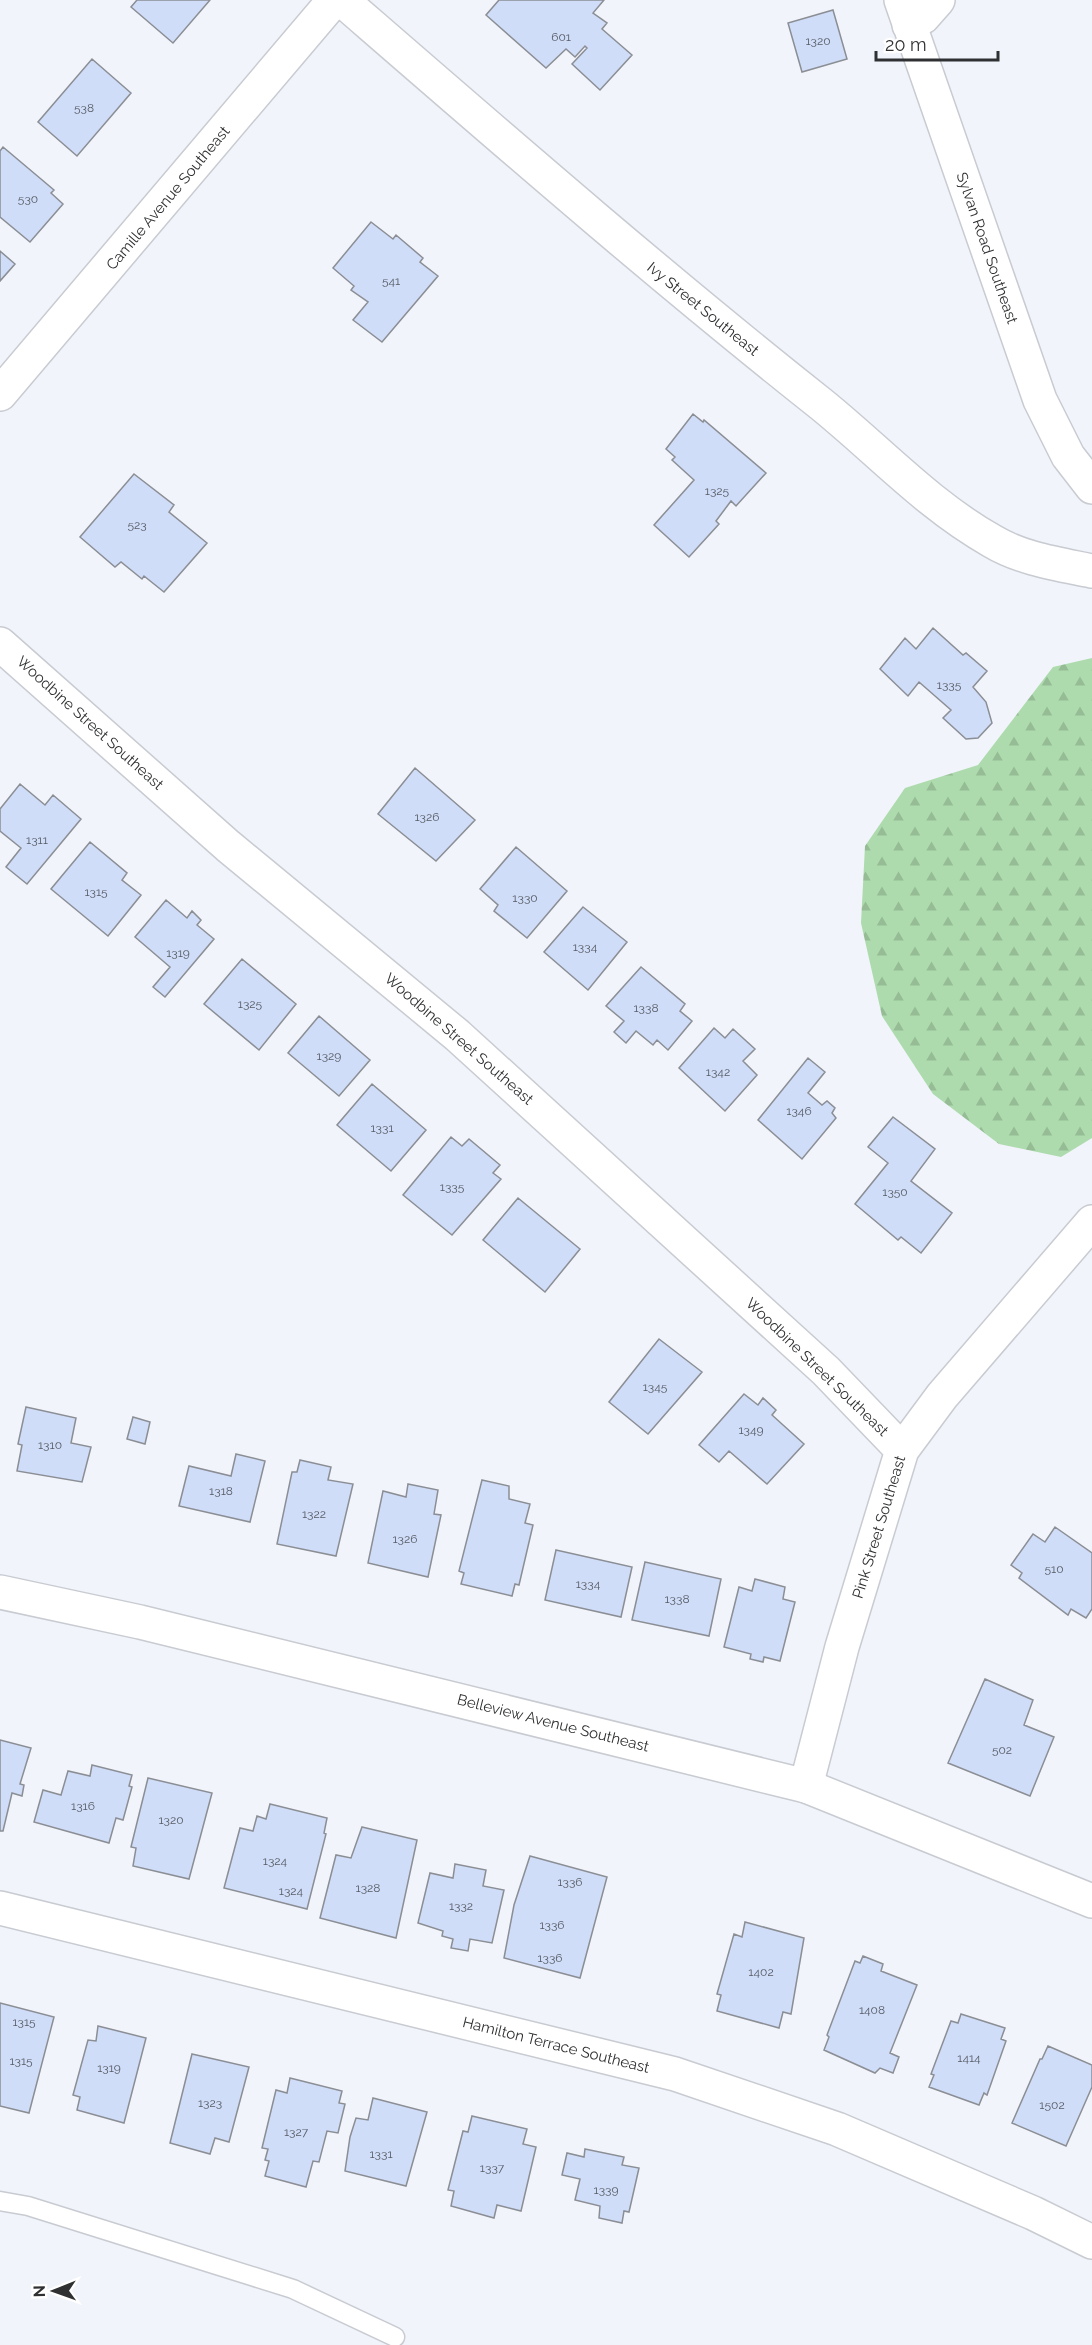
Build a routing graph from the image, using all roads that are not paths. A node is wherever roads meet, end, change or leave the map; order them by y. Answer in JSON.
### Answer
{"nodes":[{"id":1,"x":334,"y":0,"type":"edge"},
{"id":2,"x":342,"y":0,"type":"edge"},
{"id":3,"x":938,"y":0,"type":"edge"},
{"id":4,"x":905,"y":12,"type":"edge"},
{"id":5,"x":0,"y":394,"type":"edge"},
{"id":6,"x":1092,"y":487,"type":"edge"},
{"id":7,"x":1092,"y":571,"type":"edge"},
{"id":8,"x":0,"y":644,"type":"edge"},
{"id":9,"x":1092,"y":1221,"type":"edge"},
{"id":10,"x":902,"y":1450,"type":"junction"},
{"id":11,"x":0,"y":1592,"type":"edge"},
{"id":12,"x":806,"y":1786,"type":"junction"},
{"id":13,"x":1092,"y":1901,"type":"edge"},
{"id":14,"x":0,"y":1908,"type":"edge"},
{"id":15,"x":0,"y":2201,"type":"edge"},
{"id":16,"x":1092,"y":2242,"type":"edge"},
{"id":17,"x":395,"y":2337,"type":"dead end"}],
"edges":[{"from":1,"to":5,"type":"street","name":"Camille Avenue Southeast"},
{"from":2,"to":7,"type":"street","name":"Ivy Street Southeast"},
{"from":3,"to":4,"type":"street"},
{"from":4,"to":6,"type":"street","name":"Sylvan Road Southeast"},
{"from":8,"to":10,"type":"street","name":"Woodbine Street Southeast"},
{"from":9,"to":10,"type":"street","name":"Pink Street Southeast"},
{"from":10,"to":12,"type":"street","name":"Pink Street Southeast"},
{"from":11,"to":12,"type":"street","name":"Belleview Avenue Southeast"},
{"from":12,"to":13,"type":"street","name":"Belleview Avenue Southeast"},
{"from":14,"to":16,"type":"street","name":"Hamilton Terrace Southeast"},
{"from":15,"to":17,"type":"lane"}]}
